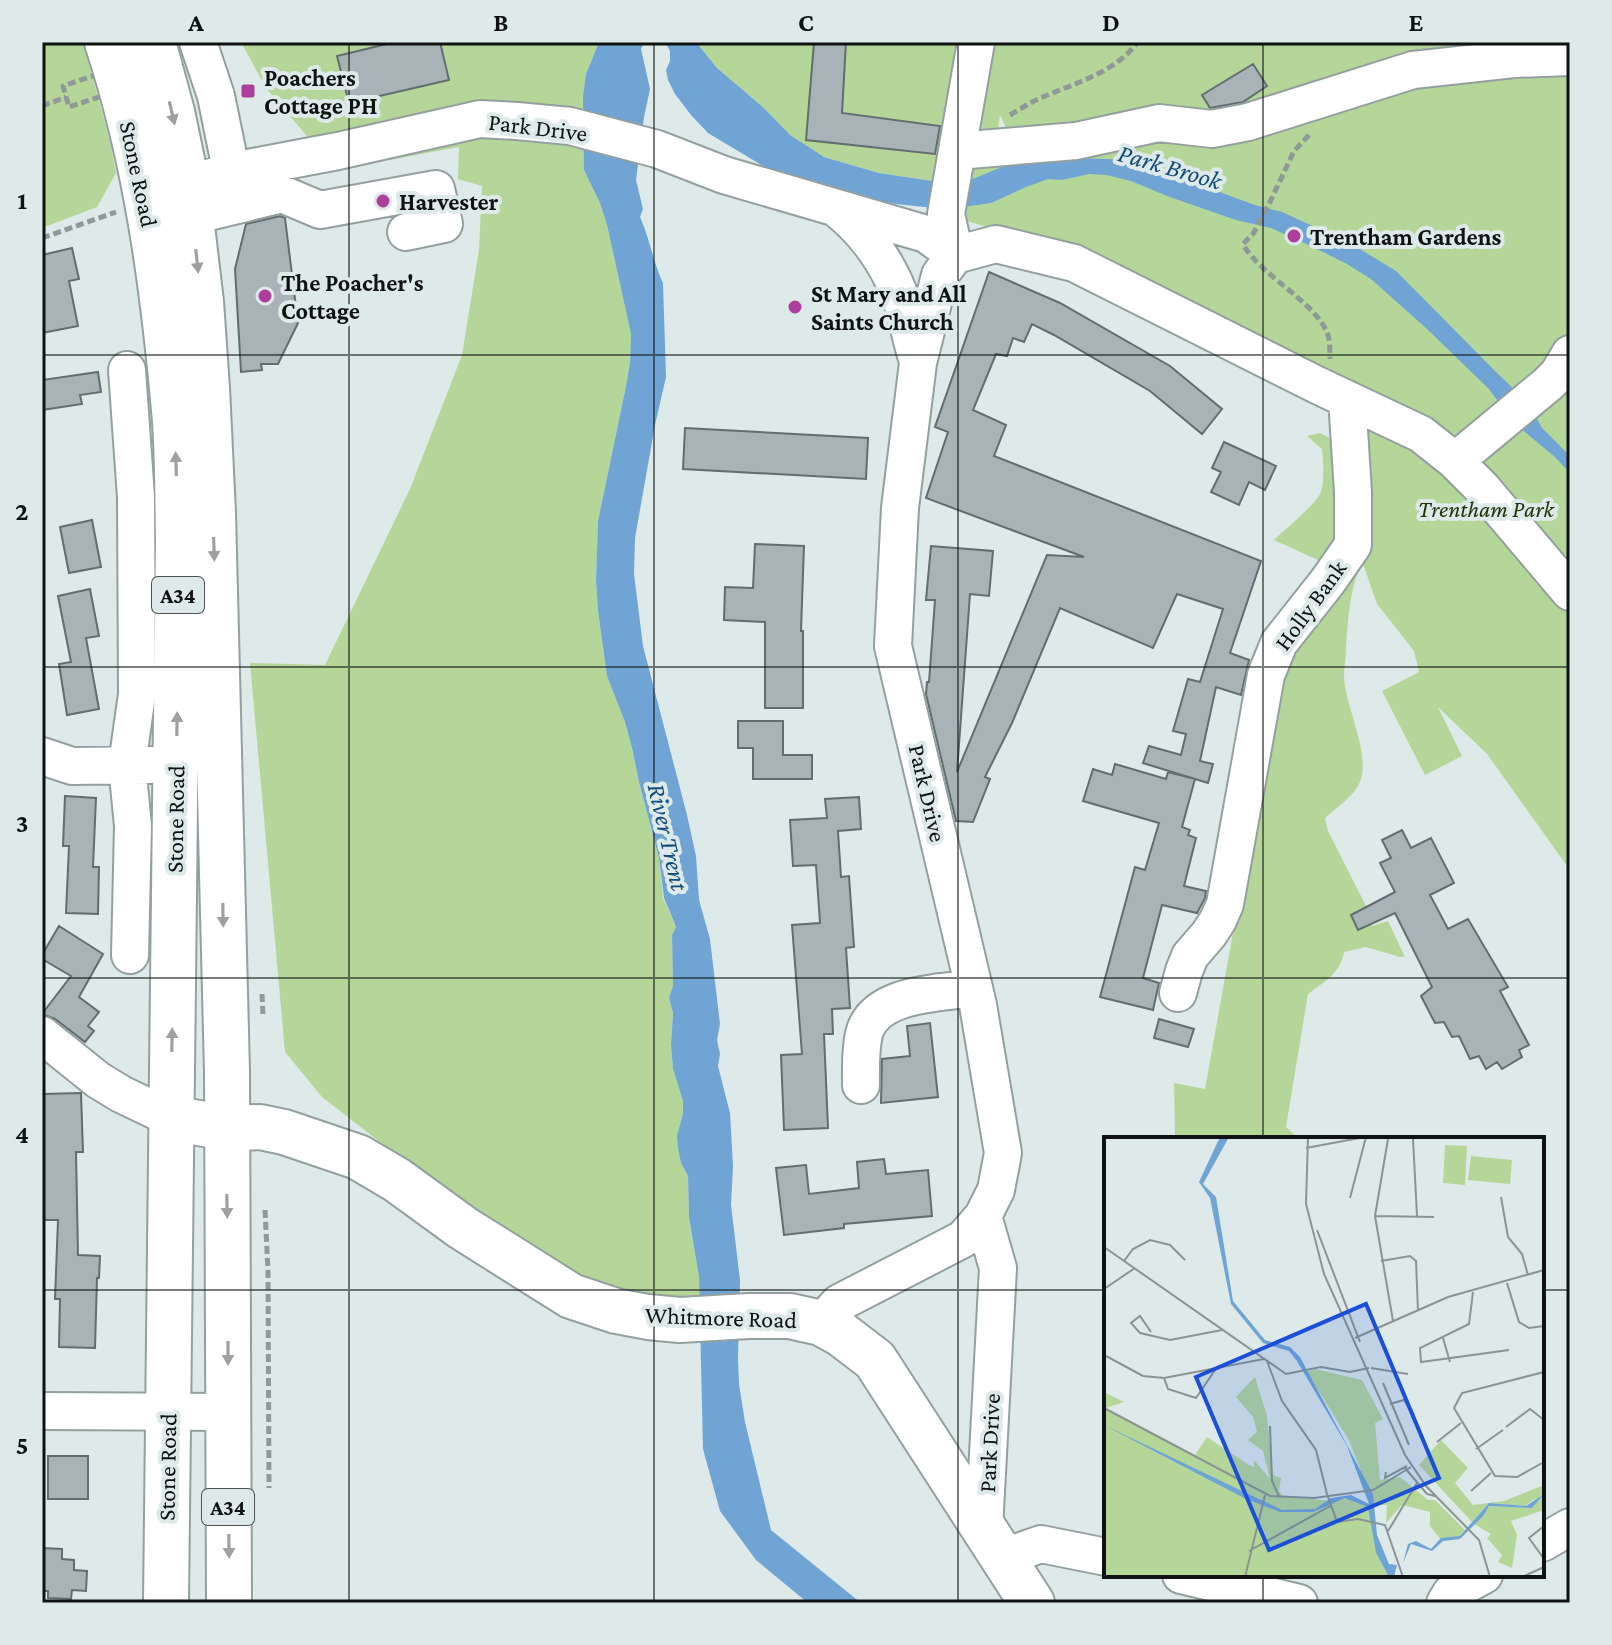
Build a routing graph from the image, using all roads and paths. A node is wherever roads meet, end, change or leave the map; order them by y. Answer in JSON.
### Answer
{"nodes":[{"id":1,"x":107,"y":42,"type":"edge"},
{"id":2,"x":153,"y":42,"type":"edge"},
{"id":3,"x":198,"y":42,"type":"edge"},
{"id":4,"x":976,"y":42,"type":"edge"},
{"id":5,"x":1138,"y":42,"type":"edge"},
{"id":6,"x":1570,"y":57,"type":"edge"},
{"id":7,"x":1337,"y":95,"type":"junction"},
{"id":8,"x":66,"y":97,"type":"junction"},
{"id":9,"x":42,"y":106,"type":"edge"},
{"id":10,"x":1002,"y":120,"type":"dead end"},
{"id":11,"x":956,"y":155,"type":"junction"},
{"id":12,"x":235,"y":187,"type":"junction"},
{"id":13,"x":190,"y":200,"type":"junction"},
{"id":14,"x":147,"y":201,"type":"junction"},
{"id":15,"x":836,"y":208,"type":"junction"},
{"id":16,"x":406,"y":232,"type":"dead end"},
{"id":17,"x":42,"y":238,"type":"edge"},
{"id":18,"x":955,"y":255,"type":"junction"},
{"id":19,"x":1570,"y":354,"type":"edge"},
{"id":20,"x":918,"y":363,"type":"junction"},
{"id":21,"x":127,"y":370,"type":"dead end"},
{"id":22,"x":1337,"y":395,"type":"junction"},
{"id":23,"x":1455,"y":461,"type":"junction"},
{"id":24,"x":1570,"y":592,"type":"edge"},
{"id":25,"x":42,"y":756,"type":"edge"},
{"id":26,"x":127,"y":765,"type":"junction"},
{"id":27,"x":176,"y":766,"type":"junction"},
{"id":28,"x":130,"y":955,"type":"dead end"},
{"id":29,"x":974,"y":988,"type":"junction"},
{"id":30,"x":1178,"y":993,"type":"dead end"},
{"id":31,"x":42,"y":1035,"type":"edge"},
{"id":32,"x":861,"y":1085,"type":"dead end"},
{"id":33,"x":171,"y":1118,"type":"junction"},
{"id":34,"x":226,"y":1128,"type":"junction"},
{"id":35,"x":983,"y":1216,"type":"junction"},
{"id":36,"x":821,"y":1323,"type":"junction"},
{"id":37,"x":168,"y":1410,"type":"junction"},
{"id":38,"x":42,"y":1411,"type":"edge"},
{"id":39,"x":228,"y":1412,"type":"junction"},
{"id":40,"x":1570,"y":1527,"type":"edge"},
{"id":41,"x":1544,"y":1542,"type":"edge"},
{"id":42,"x":994,"y":1543,"type":"junction"},
{"id":43,"x":1104,"y":1557,"type":"edge"},
{"id":44,"x":1189,"y":1577,"type":"edge"},
{"id":45,"x":1480,"y":1577,"type":"edge"},
{"id":46,"x":166,"y":1603,"type":"edge"},
{"id":47,"x":229,"y":1603,"type":"edge"},
{"id":48,"x":1032,"y":1603,"type":"edge"},
{"id":49,"x":1299,"y":1603,"type":"edge"},
{"id":50,"x":1445,"y":1603,"type":"edge"}],
"edges":[{"from":1,"to":14,"type":"main road","name":"Stone Road","number":"A34"},
{"from":2,"to":13,"type":"main road","name":"Stone Road","number":"A34","one_way":true},
{"from":3,"to":12,"type":"street"},
{"from":4,"to":11,"type":"street"},
{"from":5,"to":10,"type":"path"},
{"from":6,"to":7,"type":"street"},
{"from":7,"to":11,"type":"street"},
{"from":7,"to":22,"type":"path"},
{"from":8,"to":8,"type":"path"},
{"from":8,"to":9,"type":"path"},
{"from":11,"to":18,"type":"street"},
{"from":12,"to":13,"type":"street","name":"Park Drive"},
{"from":12,"to":15,"type":"street","name":"Park Drive"},
{"from":12,"to":16,"type":"street"},
{"from":13,"to":34,"type":"main road","name":"Stone Road","number":"A34","one_way":true},
{"from":14,"to":17,"type":"path"},
{"from":27,"to":14,"type":"main road","name":"Stone Road","number":"A34","one_way":true},
{"from":15,"to":18,"type":"street","name":"Park Drive"},
{"from":15,"to":20,"type":"street","name":"Park Drive"},
{"from":18,"to":20,"type":"street","name":"Park Drive"},
{"from":18,"to":22,"type":"street"},
{"from":19,"to":23,"type":"street"},
{"from":20,"to":29,"type":"street","name":"Park Drive"},
{"from":21,"to":26,"type":"street"},
{"from":22,"to":23,"type":"street"},
{"from":22,"to":30,"type":"street","name":"Holly Bank"},
{"from":23,"to":24,"type":"street"},
{"from":25,"to":26,"type":"street"},
{"from":26,"to":27,"type":"street"},
{"from":26,"to":28,"type":"street"},
{"from":33,"to":27,"type":"main road","name":"Stone Road","number":"A34","one_way":true},
{"from":29,"to":32,"type":"street"},
{"from":29,"to":35,"type":"street","name":"Park Drive"},
{"from":31,"to":33,"type":"street"},
{"from":33,"to":34,"type":"main road","name":"Whitmore Road"},
{"from":33,"to":37,"type":"main road","name":"Stone Road","number":"A34"},
{"from":34,"to":36,"type":"main road","name":"Whitmore Road"},
{"from":34,"to":39,"type":"main road","name":"Stone Road","number":"A34","one_way":true},
{"from":35,"to":36,"type":"street","name":"Park Drive"},
{"from":35,"to":42,"type":"street","name":"Park Drive"},
{"from":36,"to":42,"type":"main road","name":"Whitmore Road"},
{"from":37,"to":38,"type":"street"},
{"from":37,"to":39,"type":"street"},
{"from":37,"to":46,"type":"main road","name":"Stone Road","number":"A34"},
{"from":39,"to":47,"type":"main road","name":"Stone Road","number":"A34","one_way":true},
{"from":40,"to":41,"type":"street"},
{"from":42,"to":43,"type":"street"},
{"from":42,"to":48,"type":"main road","name":"Whitmore Road"},
{"from":44,"to":49,"type":"street"},
{"from":45,"to":50,"type":"street"}]}
